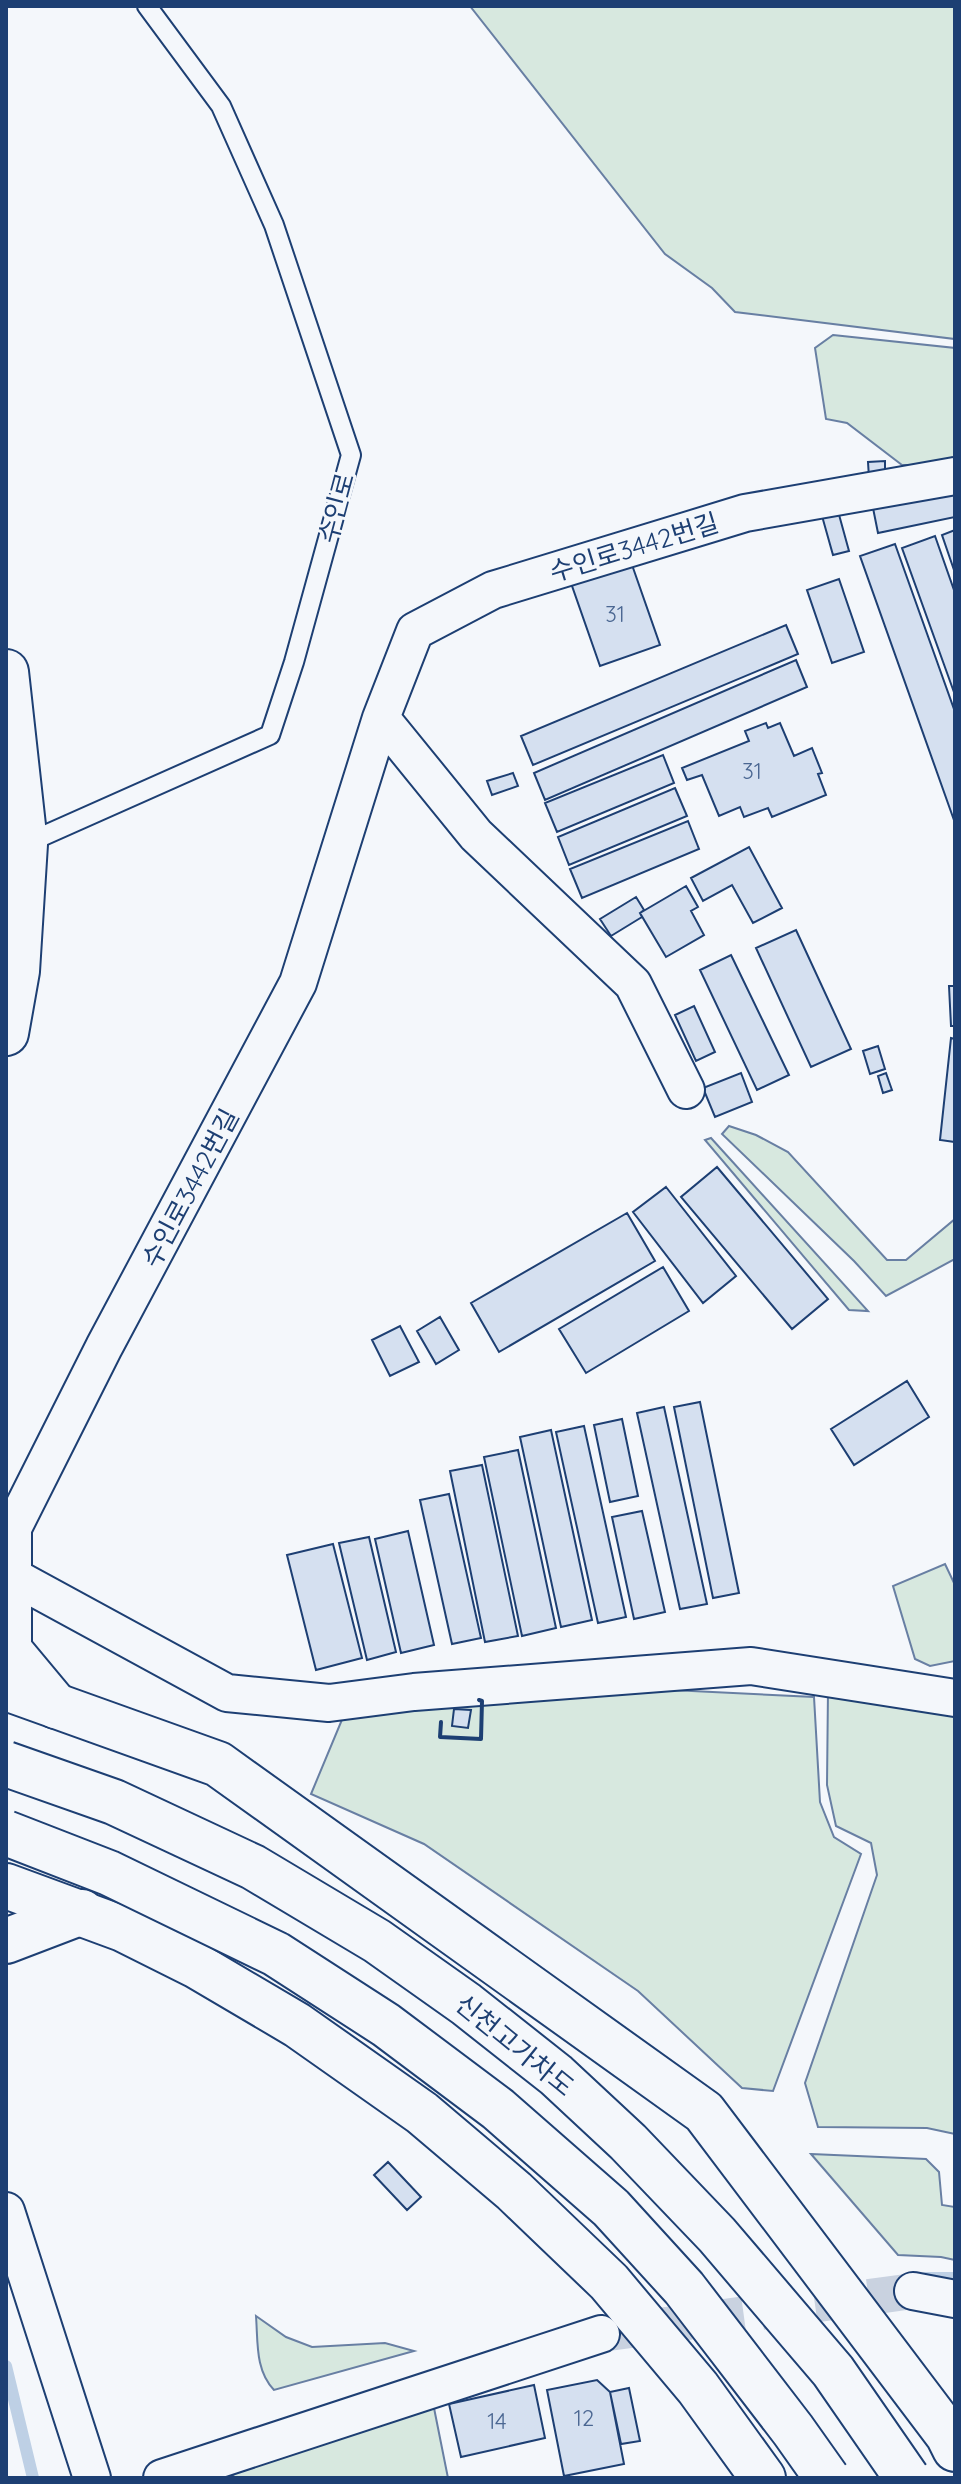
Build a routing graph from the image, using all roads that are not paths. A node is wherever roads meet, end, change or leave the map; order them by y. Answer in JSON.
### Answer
{"nodes":[{"id":1,"x":147,"y":6,"type":"edge"},
{"id":2,"x":955,"y":476,"type":"edge"},
{"id":3,"x":6,"y":672,"type":"edge"},
{"id":4,"x":381,"y":718,"type":"junction"},
{"id":5,"x":25,"y":844,"type":"junction"},
{"id":6,"x":6,"y":1033,"type":"edge"},
{"id":7,"x":686,"y":1090,"type":"dead end"},
{"id":8,"x":14,"y":1577,"type":"junction"},
{"id":9,"x":8,"y":1663,"type":"edge"},
{"id":10,"x":955,"y":1698,"type":"edge"},
{"id":11,"x":6,"y":1764,"type":"edge"},
{"id":12,"x":6,"y":1833,"type":"edge"},
{"id":13,"x":6,"y":1886,"type":"edge"},
{"id":14,"x":82,"y":1912,"type":"junction"},
{"id":15,"x":6,"y":1941,"type":"edge"},
{"id":16,"x":6,"y":2211,"type":"edge"},
{"id":17,"x":913,"y":2291,"type":"tunnel mouth"},
{"id":18,"x":955,"y":2299,"type":"edge"},
{"id":19,"x":601,"y":2334,"type":"tunnel mouth"},
{"id":20,"x":953,"y":2436,"type":"edge"},
{"id":21,"x":92,"y":2478,"type":"edge"},
{"id":22,"x":162,"y":2478,"type":"edge"},
{"id":23,"x":763,"y":2478,"type":"edge"},
{"id":24,"x":827,"y":2478,"type":"edge"},
{"id":25,"x":907,"y":2478,"type":"edge"}],
"edges":[{"from":1,"to":5,"type":"lane","name":"수인로"},
{"from":2,"to":4,"type":"street","name":"수인로3442번길"},
{"from":3,"to":5,"type":"main road"},
{"from":4,"to":7,"type":"street"},
{"from":4,"to":8,"type":"street","name":"수인로3442번길"},
{"from":5,"to":6,"type":"main road"},
{"from":8,"to":9,"type":"street","name":"수인로3442번길"},
{"from":8,"to":10,"type":"street"},
{"from":9,"to":20,"type":"main road"},
{"from":11,"to":25,"type":"main road","name":"신천고가차도","bridge":true},
{"from":12,"to":24,"type":"main road","bridge":true},
{"from":13,"to":14,"type":"main road"},
{"from":14,"to":15,"type":"main road"},
{"from":14,"to":23,"type":"main road"},
{"from":16,"to":21,"type":"street"},
{"from":17,"to":18,"type":"street"},
{"from":19,"to":22,"type":"street"}]}
